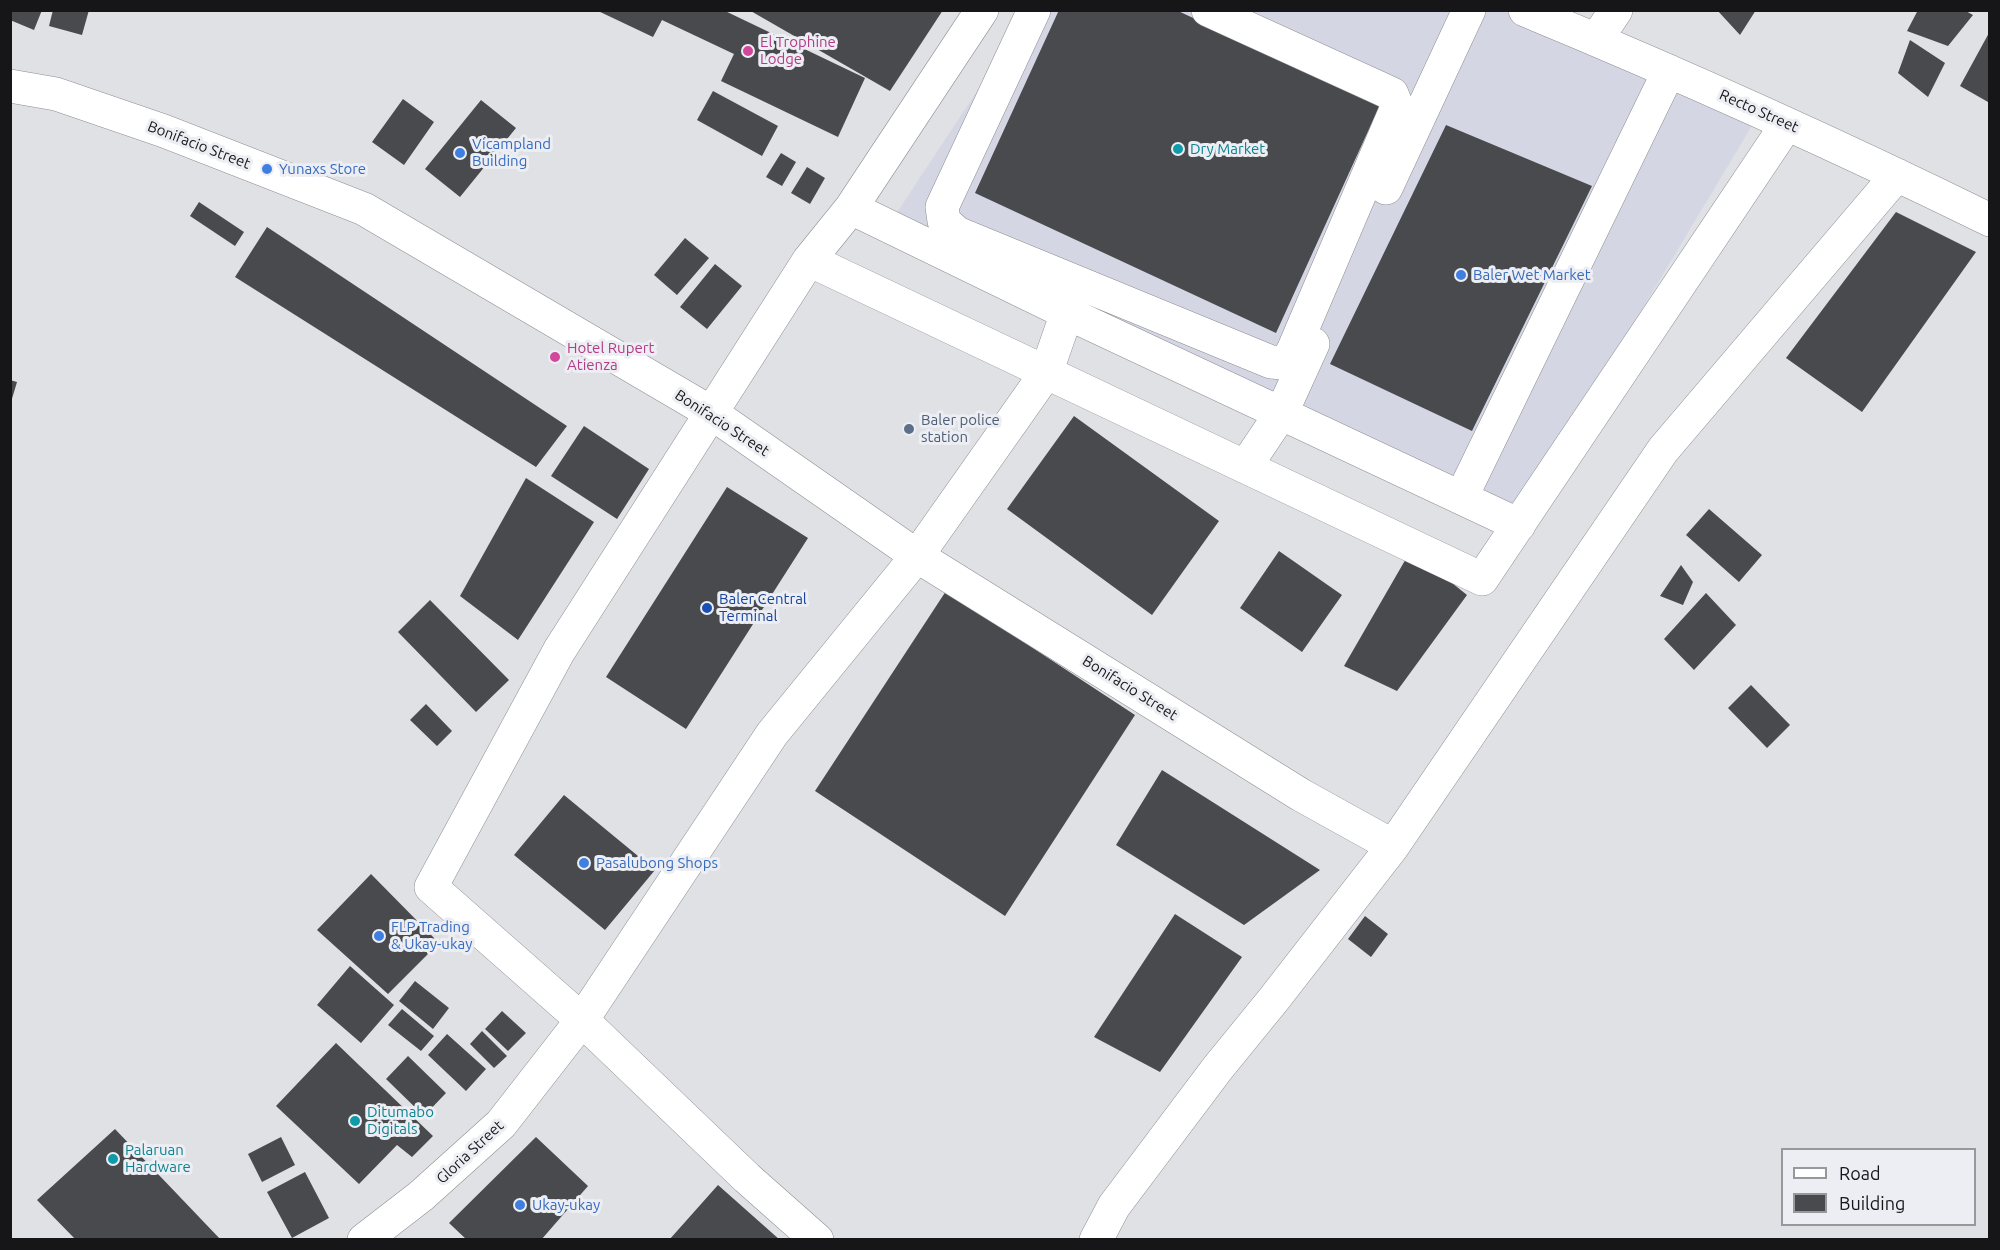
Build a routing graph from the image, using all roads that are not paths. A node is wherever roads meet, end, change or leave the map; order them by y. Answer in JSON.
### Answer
{"nodes":[{"id":1,"x":982,"y":10,"type":"edge"},
{"id":2,"x":1034,"y":10,"type":"edge"},
{"id":3,"x":1208,"y":10,"type":"edge"},
{"id":4,"x":1469,"y":10,"type":"edge"},
{"id":5,"x":1525,"y":10,"type":"edge"},
{"id":6,"x":1616,"y":10,"type":"edge"},
{"id":7,"x":1596,"y":40,"type":"junction"},
{"id":8,"x":1669,"y":71,"type":"junction"},
{"id":9,"x":10,"y":86,"type":"edge"},
{"id":10,"x":1787,"y":124,"type":"junction"},
{"id":11,"x":1897,"y":175,"type":"junction"},
{"id":12,"x":851,"y":208,"type":"junction"},
{"id":13,"x":1989,"y":220,"type":"edge"},
{"id":14,"x":808,"y":260,"type":"junction"},
{"id":15,"x":1067,"y":313,"type":"junction"},
{"id":16,"x":1046,"y":373,"type":"junction"},
{"id":17,"x":710,"y":412,"type":"junction"},
{"id":18,"x":1282,"y":412,"type":"junction"},
{"id":19,"x":1245,"y":467,"type":"junction"},
{"id":20,"x":1461,"y":498,"type":"junction"},
{"id":21,"x":1519,"y":525,"type":"junction"},
{"id":22,"x":917,"y":556,"type":"junction"},
{"id":23,"x":1393,"y":846,"type":"junction"},
{"id":24,"x":582,"y":1020,"type":"junction"},
{"id":25,"x":364,"y":1239,"type":"edge"},
{"id":26,"x":817,"y":1239,"type":"edge"},
{"id":27,"x":1096,"y":1239,"type":"edge"}],
"edges":[{"from":1,"to":12,"type":"street"},
{"from":2,"to":3,"type":"street"},
{"from":4,"to":18,"type":"street"},
{"from":5,"to":7,"type":"street","name":"Recto Street"},
{"from":6,"to":7,"type":"street"},
{"from":7,"to":8,"type":"street","name":"Recto Street"},
{"from":8,"to":10,"type":"street","name":"Recto Street"},
{"from":8,"to":20,"type":"street"},
{"from":9,"to":17,"type":"street","name":"Bonifacio Street"},
{"from":10,"to":11,"type":"street","name":"Recto Street"},
{"from":10,"to":21,"type":"street"},
{"from":11,"to":13,"type":"street","name":"Recto Street"},
{"from":11,"to":23,"type":"street"},
{"from":12,"to":14,"type":"street"},
{"from":12,"to":15,"type":"street"},
{"from":14,"to":16,"type":"street"},
{"from":14,"to":17,"type":"street"},
{"from":15,"to":16,"type":"street","name":"Gloria Street"},
{"from":15,"to":18,"type":"street"},
{"from":16,"to":19,"type":"street"},
{"from":16,"to":22,"type":"street","name":"Gloria Street"},
{"from":17,"to":22,"type":"street","name":"Bonifacio Street"},
{"from":17,"to":24,"type":"street"},
{"from":18,"to":19,"type":"street"},
{"from":18,"to":20,"type":"street"},
{"from":19,"to":21,"type":"street"},
{"from":20,"to":21,"type":"street"},
{"from":22,"to":23,"type":"street","name":"Bonifacio Street"},
{"from":22,"to":24,"type":"street","name":"Gloria Street"},
{"from":23,"to":27,"type":"street"},
{"from":24,"to":25,"type":"street","name":"Gloria Street"},
{"from":24,"to":26,"type":"street"}]}
